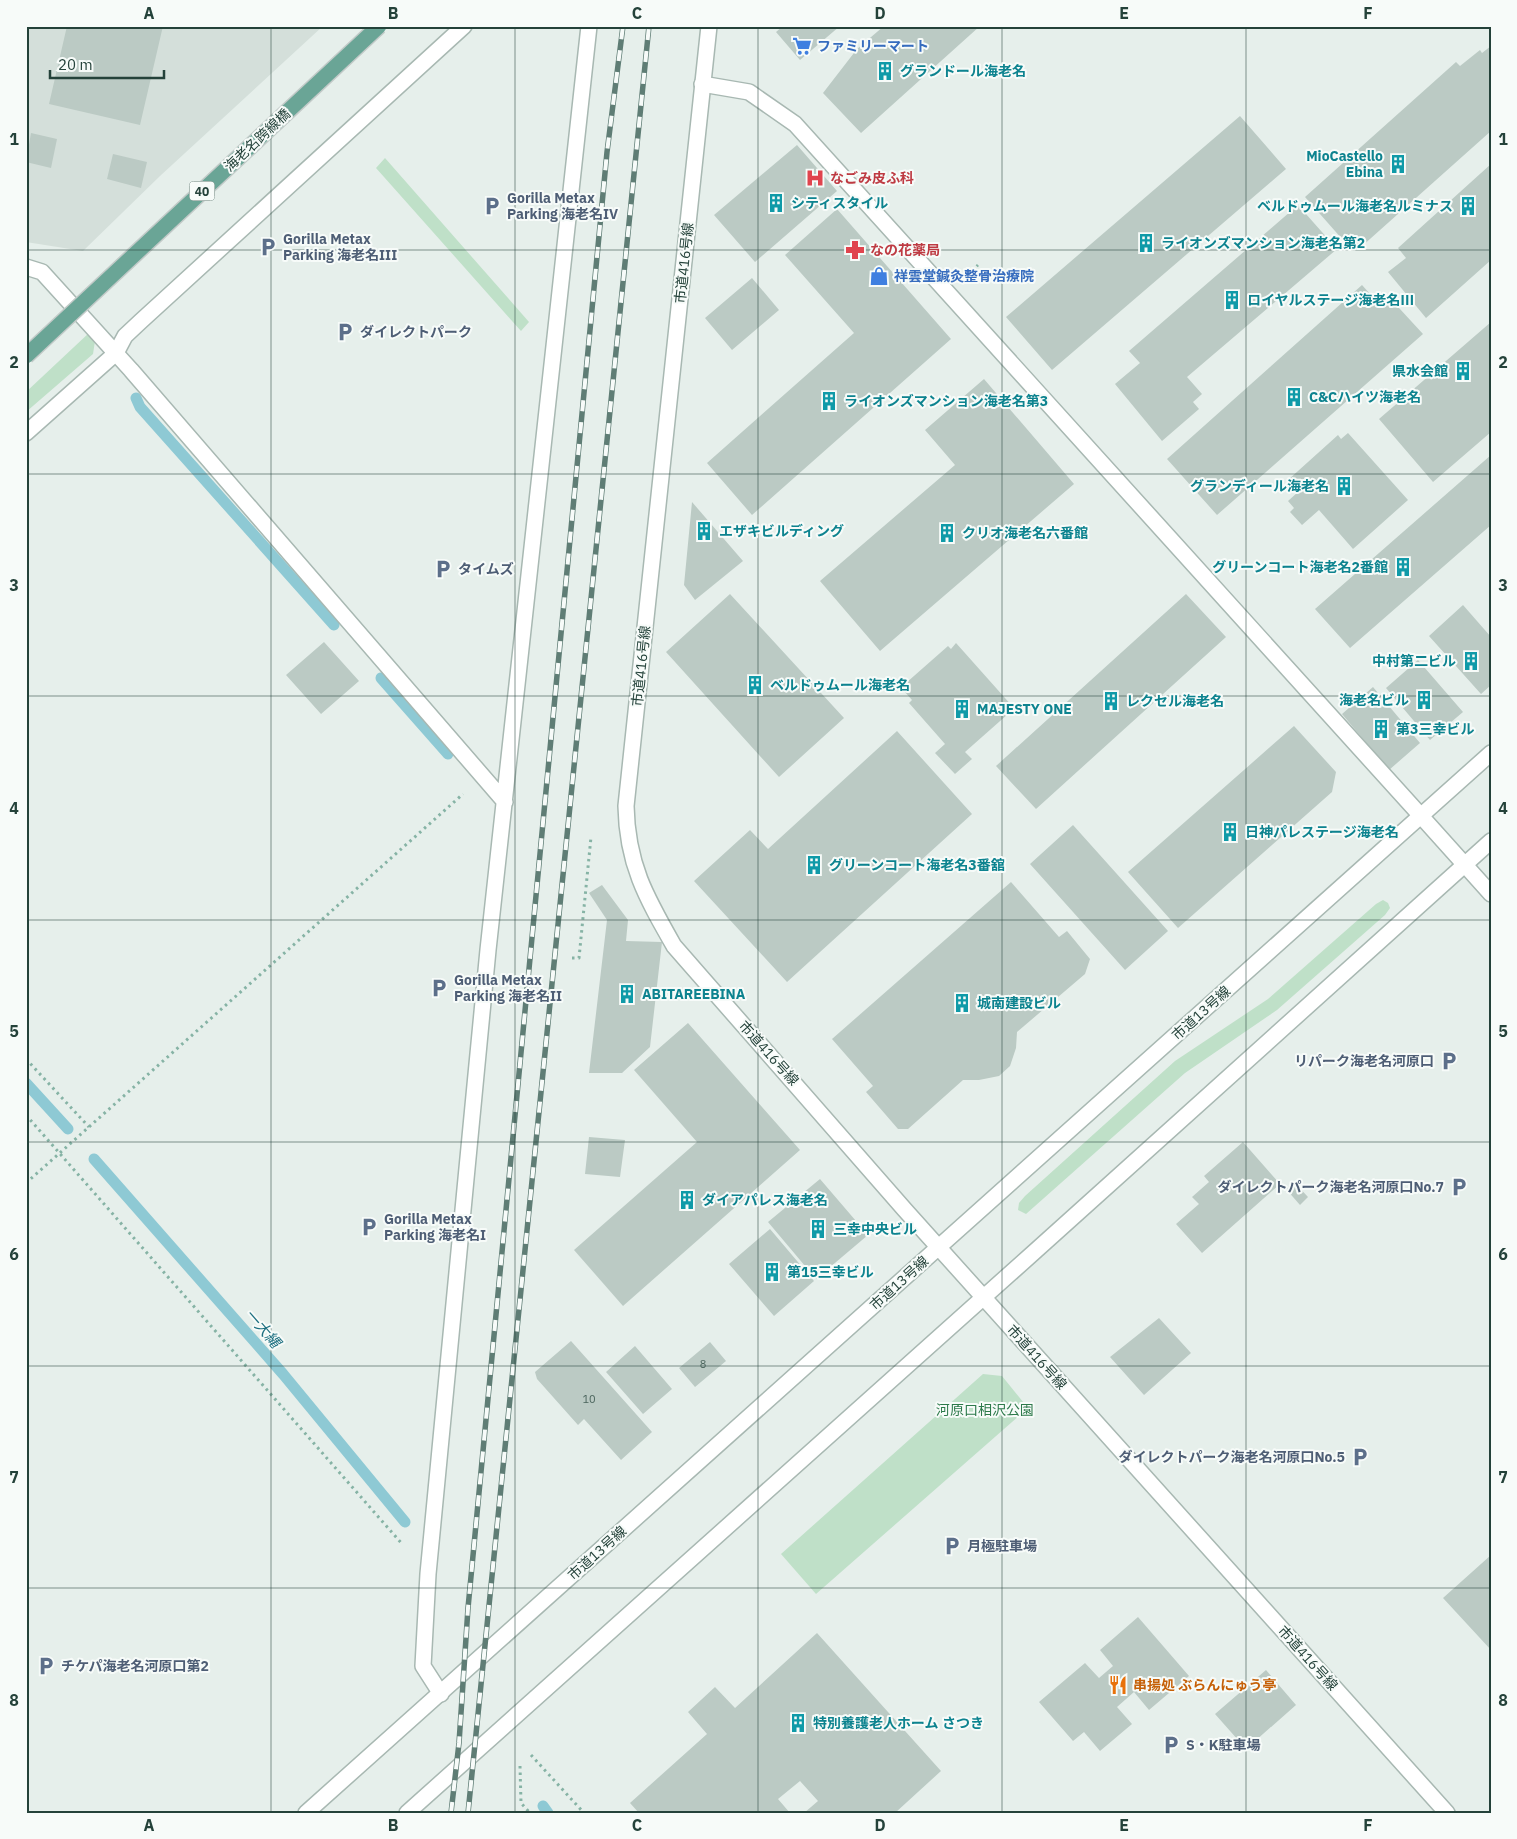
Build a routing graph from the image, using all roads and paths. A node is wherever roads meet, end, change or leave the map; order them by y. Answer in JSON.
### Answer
{"nodes":[{"id":1,"x":379,"y":26,"type":"edge"},
{"id":2,"x":464,"y":26,"type":"edge"},
{"id":3,"x":589,"y":26,"type":"edge"},
{"id":4,"x":709,"y":26,"type":"edge"},
{"id":5,"x":702,"y":84,"type":"junction"},
{"id":6,"x":978,"y":266,"type":"dead end"},
{"id":7,"x":26,"y":268,"type":"edge"},
{"id":8,"x":965,"y":277,"type":"dead end"},
{"id":9,"x":116,"y":353,"type":"junction"},
{"id":10,"x":26,"y":356,"type":"edge"},
{"id":11,"x":26,"y":433,"type":"edge"},
{"id":12,"x":1491,"y":753,"type":"edge"},
{"id":13,"x":483,"y":776,"type":"junction"},
{"id":14,"x":506,"y":802,"type":"junction"},
{"id":15,"x":1421,"y":816,"type":"junction"},
{"id":16,"x":591,"y":837,"type":"dead end"},
{"id":17,"x":1491,"y":840,"type":"edge"},
{"id":18,"x":1464,"y":864,"type":"junction"},
{"id":19,"x":1491,"y":894,"type":"edge"},
{"id":20,"x":572,"y":958,"type":"dead end"},
{"id":21,"x":26,"y":1059,"type":"edge"},
{"id":22,"x":26,"y":1115,"type":"edge"},
{"id":23,"x":89,"y":1127,"type":"junction"},
{"id":24,"x":60,"y":1153,"type":"junction"},
{"id":25,"x":26,"y":1183,"type":"edge"},
{"id":26,"x":939,"y":1247,"type":"junction"},
{"id":27,"x":984,"y":1297,"type":"junction"},
{"id":28,"x":428,"y":1574,"type":"junction"},
{"id":29,"x":441,"y":1694,"type":"junction"},
{"id":30,"x":531,"y":1755,"type":"dead end"},
{"id":31,"x":520,"y":1766,"type":"dead end"},
{"id":32,"x":306,"y":1813,"type":"edge"},
{"id":33,"x":406,"y":1813,"type":"edge"},
{"id":34,"x":530,"y":1813,"type":"edge"},
{"id":35,"x":584,"y":1813,"type":"edge"},
{"id":36,"x":1447,"y":1813,"type":"edge"}],
"edges":[{"from":1,"to":10,"type":"main road","name":"海老名跨線橋","number":"40","bridge":true},
{"from":2,"to":9,"type":"street"},
{"from":3,"to":14,"type":"street"},
{"from":4,"to":5,"type":"street","name":"市道416号線"},
{"from":5,"to":15,"type":"street"},
{"from":5,"to":26,"type":"street","name":"市道416号線"},
{"from":6,"to":8,"type":"path"},
{"from":7,"to":9,"type":"street"},
{"from":9,"to":11,"type":"street"},
{"from":9,"to":13,"type":"street"},
{"from":12,"to":15,"type":"street","name":"市道13号線"},
{"from":13,"to":14,"type":"street"},
{"from":13,"to":23,"type":"path"},
{"from":14,"to":28,"type":"street"},
{"from":15,"to":18,"type":"street"},
{"from":15,"to":26,"type":"street","name":"市道13号線"},
{"from":16,"to":20,"type":"path"},
{"from":17,"to":18,"type":"street"},
{"from":18,"to":19,"type":"street"},
{"from":18,"to":27,"type":"street"},
{"from":21,"to":23,"type":"path"},
{"from":22,"to":24,"type":"path"},
{"from":23,"to":24,"type":"path"},
{"from":24,"to":25,"type":"path"},
{"from":24,"to":28,"type":"path"},
{"from":26,"to":27,"type":"street","name":"市道416号線"},
{"from":26,"to":29,"type":"street","name":"市道13号線"},
{"from":27,"to":33,"type":"street"},
{"from":27,"to":36,"type":"street","name":"市道416号線"},
{"from":28,"to":29,"type":"street"},
{"from":29,"to":32,"type":"street","name":"市道13号線"},
{"from":30,"to":35,"type":"path"},
{"from":31,"to":34,"type":"path"}]}
